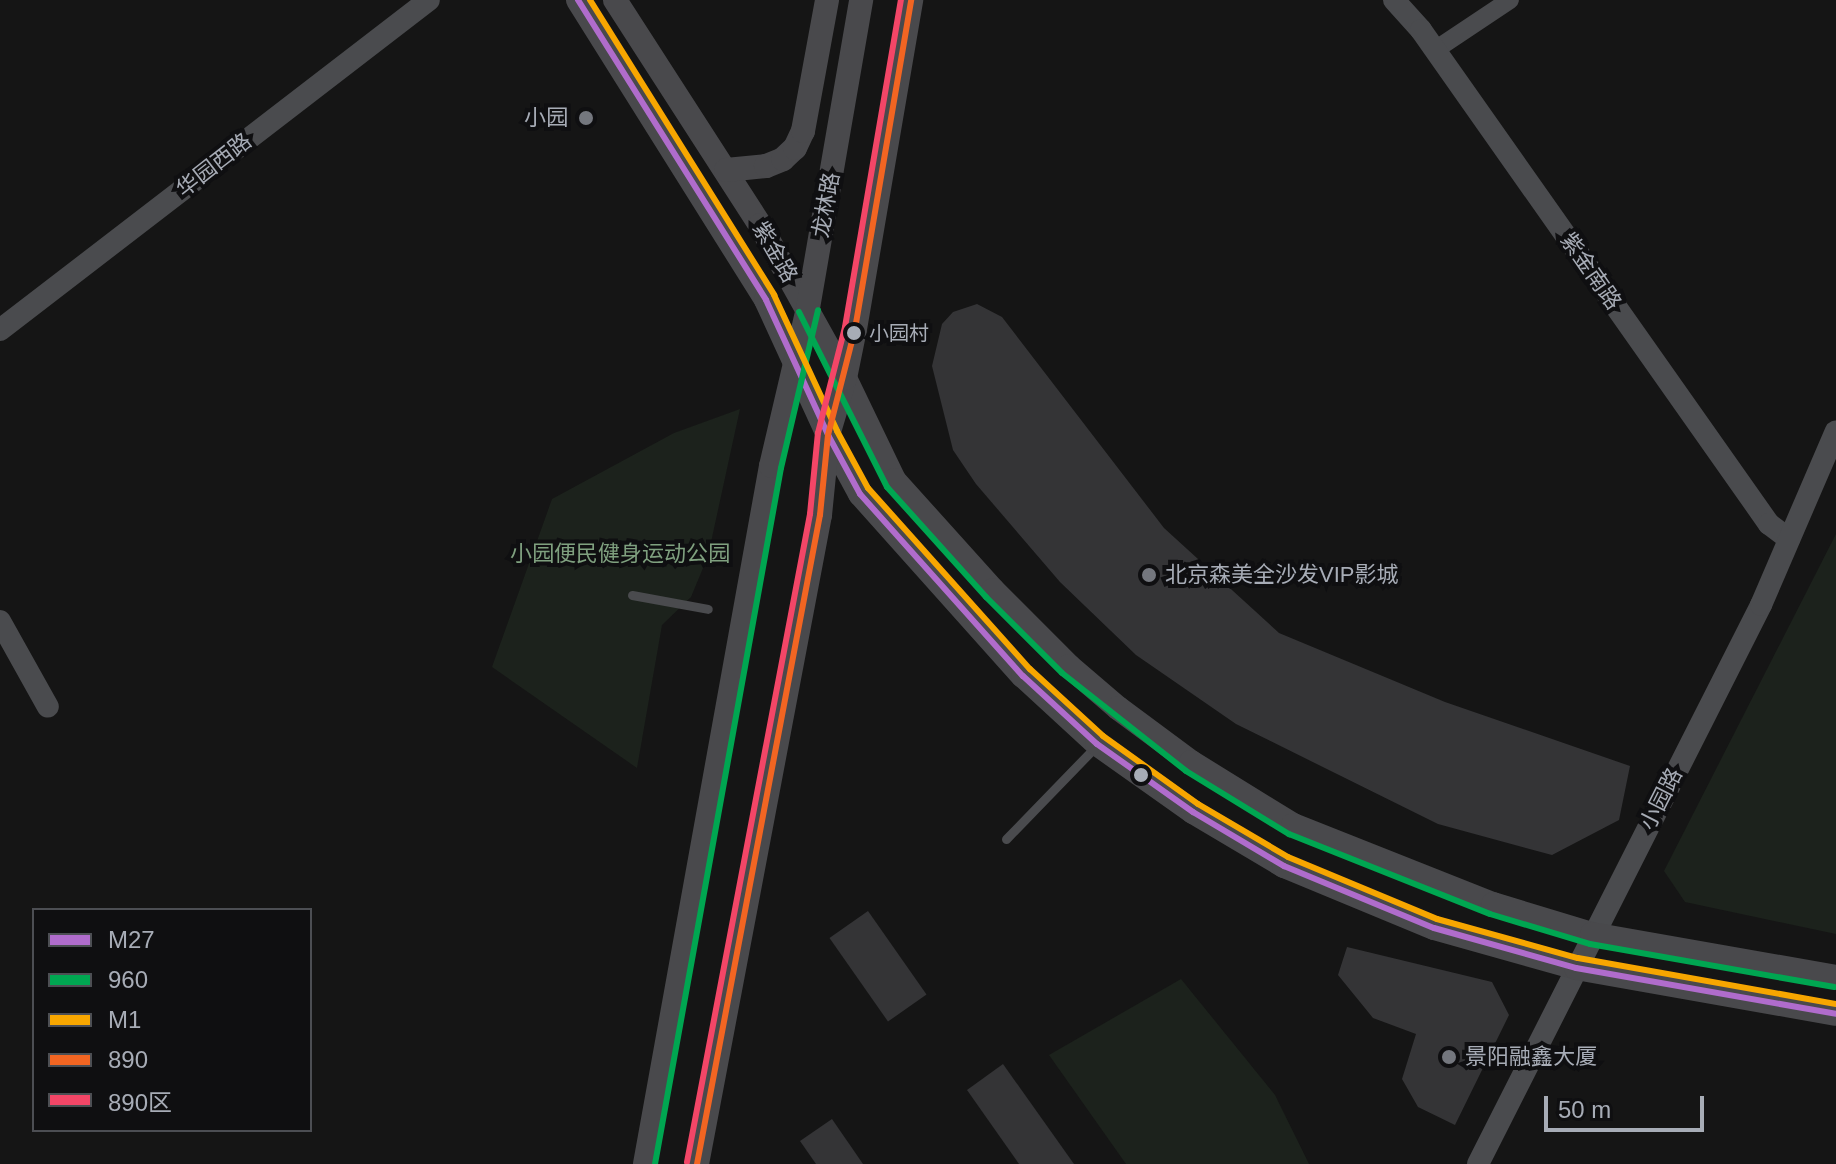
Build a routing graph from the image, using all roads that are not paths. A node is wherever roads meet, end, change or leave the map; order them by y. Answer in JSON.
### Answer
{"nodes":[{"id":1,"x":429,"y":0,"type":"edge"},
{"id":2,"x":578,"y":0,"type":"edge"},
{"id":3,"x":615,"y":0,"type":"edge"},
{"id":4,"x":827,"y":0,"type":"edge"},
{"id":5,"x":861,"y":0,"type":"edge"},
{"id":6,"x":911,"y":0,"type":"edge"},
{"id":7,"x":1394,"y":0,"type":"edge"},
{"id":8,"x":1510,"y":0,"type":"edge"},
{"id":9,"x":1435,"y":50,"type":"junction"},
{"id":10,"x":726,"y":170,"type":"junction"},
{"id":11,"x":808,"y":308,"type":"junction"},
{"id":12,"x":0,"y":330,"type":"edge"},
{"id":13,"x":795,"y":360,"type":"junction"},
{"id":14,"x":845,"y":378,"type":"junction"},
{"id":15,"x":1836,"y":431,"type":"edge"},
{"id":16,"x":828,"y":435,"type":"junction"},
{"id":17,"x":1789,"y":539,"type":"junction"},
{"id":18,"x":632,"y":595,"type":"dead end"},
{"id":19,"x":708,"y":609,"type":"dead end"},
{"id":20,"x":0,"y":621,"type":"edge"},
{"id":21,"x":48,"y":707,"type":"dead end"},
{"id":22,"x":1097,"y":744,"type":"junction"},
{"id":23,"x":1006,"y":839,"type":"dead end"},
{"id":24,"x":1592,"y":934,"type":"junction"},
{"id":25,"x":1576,"y":968,"type":"junction"},
{"id":26,"x":1836,"y":977,"type":"edge"},
{"id":27,"x":1836,"y":1014,"type":"edge"},
{"id":28,"x":645,"y":1164,"type":"edge"},
{"id":29,"x":697,"y":1164,"type":"edge"},
{"id":30,"x":1478,"y":1164,"type":"edge"}],
"edges":[{"from":1,"to":12,"type":"street","name":"华园西路"},
{"from":2,"to":13,"type":"main road","name":"紫金路"},
{"from":3,"to":10,"type":"main road","name":"紫金路"},
{"from":4,"to":10,"type":"main road"},
{"from":5,"to":11,"type":"main road","name":"龙林路"},
{"from":6,"to":14,"type":"main road"},
{"from":7,"to":9,"type":"street","name":"紫金南路"},
{"from":8,"to":9,"type":"street"},
{"from":9,"to":17,"type":"street","name":"紫金南路"},
{"from":10,"to":11,"type":"main road","name":"紫金路"},
{"from":11,"to":13,"type":"main road","name":"龙林路"},
{"from":11,"to":14,"type":"main road","name":"紫金路"},
{"from":13,"to":16,"type":"main road","name":"紫金路"},
{"from":13,"to":28,"type":"main road","name":"龙林路"},
{"from":14,"to":16,"type":"main road"},
{"from":14,"to":24,"type":"main road","name":"紫金路"},
{"from":15,"to":17,"type":"street","name":"小园路"},
{"from":16,"to":22,"type":"main road","name":"紫金路"},
{"from":16,"to":29,"type":"main road"},
{"from":17,"to":24,"type":"street","name":"小园路"},
{"from":18,"to":19,"type":"lane"},
{"from":20,"to":21,"type":"street"},
{"from":22,"to":23,"type":"lane"},
{"from":22,"to":25,"type":"main road","name":"紫金路"},
{"from":24,"to":25,"type":"street","name":"小园路"},
{"from":24,"to":26,"type":"main road","name":"紫金路"},
{"from":25,"to":27,"type":"main road","name":"紫金路"},
{"from":25,"to":30,"type":"street","name":"小园路"}]}
